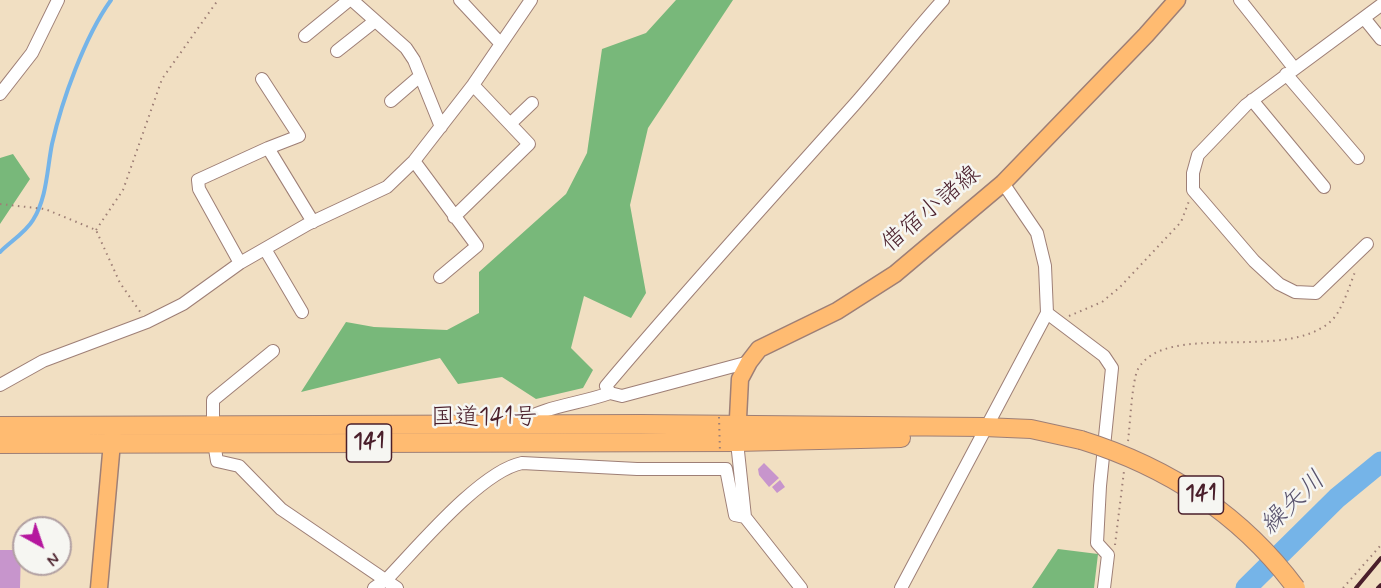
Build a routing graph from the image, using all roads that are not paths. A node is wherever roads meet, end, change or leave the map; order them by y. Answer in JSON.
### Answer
{"nodes":[{"id":1,"x":58,"y":0,"type":"edge"},
{"id":2,"x":350,"y":0,"type":"edge"},
{"id":3,"x":460,"y":0,"type":"edge"},
{"id":4,"x":531,"y":0,"type":"edge"},
{"id":5,"x":943,"y":0,"type":"edge"},
{"id":6,"x":1177,"y":0,"type":"edge"},
{"id":7,"x":1240,"y":0,"type":"edge"},
{"id":8,"x":1381,"y":5,"type":"edge"},
{"id":9,"x":1364,"y":18,"type":"junction"},
{"id":10,"x":375,"y":21,"type":"junction"},
{"id":11,"x":305,"y":36,"type":"dead end"},
{"id":12,"x":1381,"y":39,"type":"edge"},
{"id":13,"x":501,"y":44,"type":"junction"},
{"id":14,"x":337,"y":51,"type":"dead end"},
{"id":15,"x":1290,"y":71,"type":"junction"},
{"id":16,"x":420,"y":76,"type":"junction"},
{"id":17,"x":262,"y":78,"type":"dead end"},
{"id":18,"x":472,"y":85,"type":"junction"},
{"id":19,"x":0,"y":94,"type":"edge"},
{"id":20,"x":1252,"y":100,"type":"junction"},
{"id":21,"x":391,"y":101,"type":"dead end"},
{"id":22,"x":532,"y":103,"type":"dead end"},
{"id":23,"x":510,"y":124,"type":"junction"},
{"id":24,"x":441,"y":127,"type":"junction"},
{"id":25,"x":268,"y":148,"type":"junction"},
{"id":26,"x":1358,"y":158,"type":"dead end"},
{"id":27,"x":414,"y":161,"type":"junction"},
{"id":28,"x":1003,"y":183,"type":"junction"},
{"id":29,"x":1324,"y":187,"type":"dead end"},
{"id":30,"x":454,"y":217,"type":"junction"},
{"id":31,"x":313,"y":222,"type":"junction"},
{"id":32,"x":1367,"y":244,"type":"road end"},
{"id":33,"x":265,"y":249,"type":"junction"},
{"id":34,"x":240,"y":263,"type":"junction"},
{"id":35,"x":440,"y":277,"type":"dead end"},
{"id":36,"x":302,"y":312,"type":"dead end"},
{"id":37,"x":1047,"y":313,"type":"junction"},
{"id":38,"x":273,"y":351,"type":"dead end"},
{"id":39,"x":748,"y":362,"type":"junction"},
{"id":40,"x":0,"y":385,"type":"edge"},
{"id":41,"x":610,"y":393,"type":"junction"},
{"id":42,"x":515,"y":424,"type":"junction"},
{"id":43,"x":0,"y":426,"type":"edge"},
{"id":44,"x":976,"y":428,"type":"junction"},
{"id":45,"x":214,"y":434,"type":"junction"},
{"id":46,"x":738,"y":434,"type":"junction"},
{"id":47,"x":112,"y":435,"type":"junction"},
{"id":48,"x":0,"y":444,"type":"edge"},
{"id":49,"x":745,"y":517,"type":"junction"},
{"id":50,"x":387,"y":579,"type":"junction"},
{"id":51,"x":99,"y":588,"type":"edge"},
{"id":52,"x":374,"y":588,"type":"edge"},
{"id":53,"x":397,"y":588,"type":"edge"},
{"id":54,"x":801,"y":588,"type":"edge"},
{"id":55,"x":901,"y":588,"type":"edge"},
{"id":56,"x":1104,"y":588,"type":"edge"},
{"id":57,"x":1296,"y":588,"type":"edge"}],
"edges":[{"from":1,"to":19,"type":"street"},
{"from":2,"to":10,"type":"street"},
{"from":2,"to":11,"type":"street"},
{"from":3,"to":13,"type":"street"},
{"from":4,"to":13,"type":"street"},
{"from":5,"to":41,"type":"street"},
{"from":6,"to":28,"type":"main road","name":"借宿小諸線"},
{"from":7,"to":15,"type":"street"},
{"from":8,"to":9,"type":"street"},
{"from":9,"to":12,"type":"street"},
{"from":9,"to":15,"type":"street"},
{"from":10,"to":14,"type":"street"},
{"from":10,"to":16,"type":"street"},
{"from":13,"to":18,"type":"street"},
{"from":15,"to":20,"type":"street"},
{"from":15,"to":26,"type":"street"},
{"from":16,"to":21,"type":"street"},
{"from":16,"to":24,"type":"street"},
{"from":17,"to":25,"type":"street"},
{"from":18,"to":23,"type":"street"},
{"from":18,"to":24,"type":"street"},
{"from":20,"to":29,"type":"street"},
{"from":20,"to":32,"type":"street"},
{"from":22,"to":23,"type":"street"},
{"from":23,"to":30,"type":"street"},
{"from":24,"to":27,"type":"street"},
{"from":25,"to":31,"type":"street"},
{"from":25,"to":34,"type":"street"},
{"from":27,"to":30,"type":"street"},
{"from":27,"to":31,"type":"street"},
{"from":28,"to":37,"type":"street"},
{"from":28,"to":39,"type":"main road","name":"借宿小諸線"},
{"from":30,"to":35,"type":"street"},
{"from":31,"to":33,"type":"street"},
{"from":33,"to":34,"type":"street"},
{"from":33,"to":36,"type":"street"},
{"from":34,"to":40,"type":"street"},
{"from":37,"to":44,"type":"street"},
{"from":37,"to":56,"type":"street"},
{"from":38,"to":45,"type":"street"},
{"from":39,"to":41,"type":"street"},
{"from":39,"to":46,"type":"main road"},
{"from":41,"to":42,"type":"street"},
{"from":42,"to":45,"type":"highway","name":"国道141号","number":"141"},
{"from":42,"to":46,"type":"highway","name":"国道141号","number":"141"},
{"from":43,"to":47,"type":"highway","name":"国道141号","number":"141"},
{"from":44,"to":46,"type":"highway","name":"国道141号","number":"141"},
{"from":44,"to":55,"type":"street"},
{"from":44,"to":57,"type":"highway","name":"国道141号","number":"141","bridge":true},
{"from":45,"to":46,"type":"highway","name":"国道141号","number":"141"},
{"from":45,"to":47,"type":"highway","name":"国道141号","number":"141"},
{"from":45,"to":50,"type":"street"},
{"from":46,"to":49,"type":"street"},
{"from":47,"to":48,"type":"highway","name":"国道141号","number":"141"},
{"from":47,"to":51,"type":"main road"},
{"from":49,"to":50,"type":"street"},
{"from":49,"to":54,"type":"street"},
{"from":50,"to":52,"type":"street"},
{"from":50,"to":53,"type":"street"}]}
